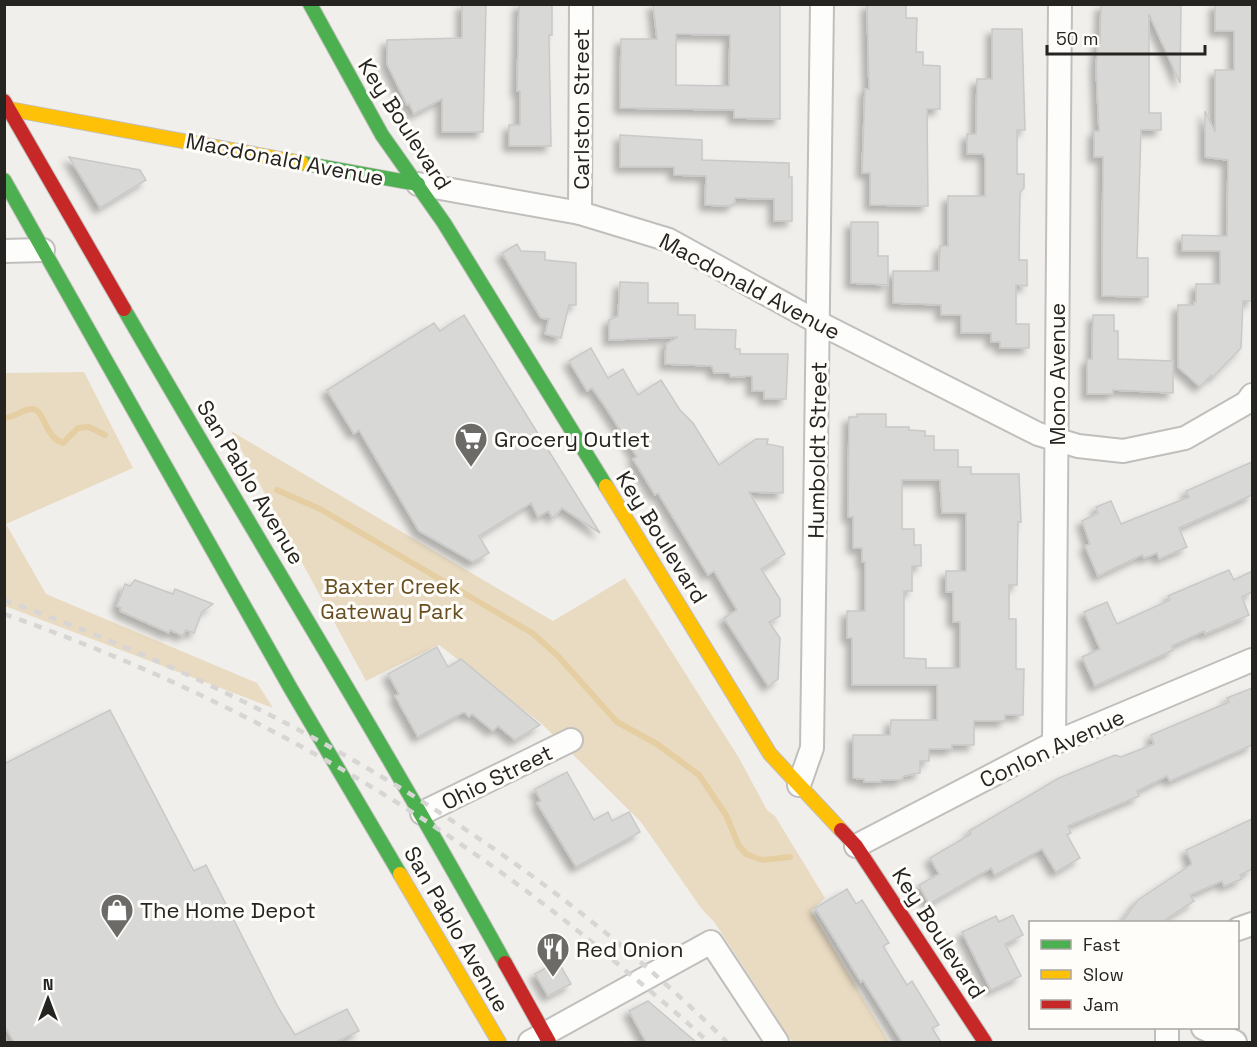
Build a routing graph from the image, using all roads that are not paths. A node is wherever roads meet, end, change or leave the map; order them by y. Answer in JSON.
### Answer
{"nodes":[{"id":1,"x":310,"y":4,"type":"edge"},
{"id":2,"x":581,"y":4,"type":"edge"},
{"id":3,"x":822,"y":4,"type":"edge"},
{"id":4,"x":1060,"y":4,"type":"edge"},
{"id":5,"x":6,"y":106,"type":"edge"},
{"id":6,"x":4,"y":180,"type":"edge"},
{"id":7,"x":417,"y":184,"type":"junction"},
{"id":8,"x":580,"y":213,"type":"junction"},
{"id":9,"x":43,"y":250,"type":"junction"},
{"id":10,"x":4,"y":252,"type":"edge"},
{"id":11,"x":819,"y":322,"type":"junction"},
{"id":12,"x":1252,"y":395,"type":"edge"},
{"id":13,"x":1057,"y":441,"type":"junction"},
{"id":14,"x":1252,"y":660,"type":"edge"},
{"id":15,"x":571,"y":740,"type":"dead end"},
{"id":16,"x":1054,"y":743,"type":"junction"},
{"id":17,"x":800,"y":785,"type":"junction"},
{"id":18,"x":422,"y":813,"type":"junction"},
{"id":19,"x":856,"y":846,"type":"junction"},
{"id":20,"x":1205,"y":1029,"type":"edge"},
{"id":21,"x":541,"y":1040,"type":"edge"},
{"id":22,"x":499,"y":1042,"type":"edge"},
{"id":23,"x":777,"y":1042,"type":"edge"},
{"id":24,"x":985,"y":1042,"type":"edge"},
{"id":25,"x":1235,"y":1042,"type":"edge"}],
"edges":[{"from":1,"to":7,"type":"main road","name":"Key Boulevard"},
{"from":2,"to":8,"type":"street","name":"Carlston Street"},
{"from":3,"to":11,"type":"street","name":"Humboldt Street"},
{"from":4,"to":13,"type":"street","name":"Mono Avenue"},
{"from":5,"to":7,"type":"main road","name":"Macdonald Avenue"},
{"from":5,"to":18,"type":"main road","name":"San Pablo Avenue"},
{"from":6,"to":9,"type":"main road","name":"San Pablo Avenue"},
{"from":7,"to":8,"type":"street","name":"Macdonald Avenue"},
{"from":7,"to":17,"type":"main road","name":"Key Boulevard"},
{"from":8,"to":11,"type":"street","name":"Macdonald Avenue"},
{"from":9,"to":10,"type":"street"},
{"from":9,"to":22,"type":"main road","name":"San Pablo Avenue"},
{"from":11,"to":13,"type":"street","name":"Macdonald Avenue"},
{"from":11,"to":17,"type":"street","name":"Humboldt Street"},
{"from":12,"to":13,"type":"street","name":"Macdonald Avenue"},
{"from":13,"to":16,"type":"street","name":"Mono Avenue"},
{"from":14,"to":16,"type":"street","name":"Conlon Avenue"},
{"from":15,"to":18,"type":"street","name":"Ohio Street"},
{"from":16,"to":19,"type":"street","name":"Conlon Avenue"},
{"from":17,"to":19,"type":"main road","name":"Key Boulevard"},
{"from":18,"to":21,"type":"main road","name":"San Pablo Avenue"},
{"from":19,"to":24,"type":"main road","name":"Key Boulevard"},
{"from":20,"to":25,"type":"street"},
{"from":21,"to":23,"type":"street"}]}
